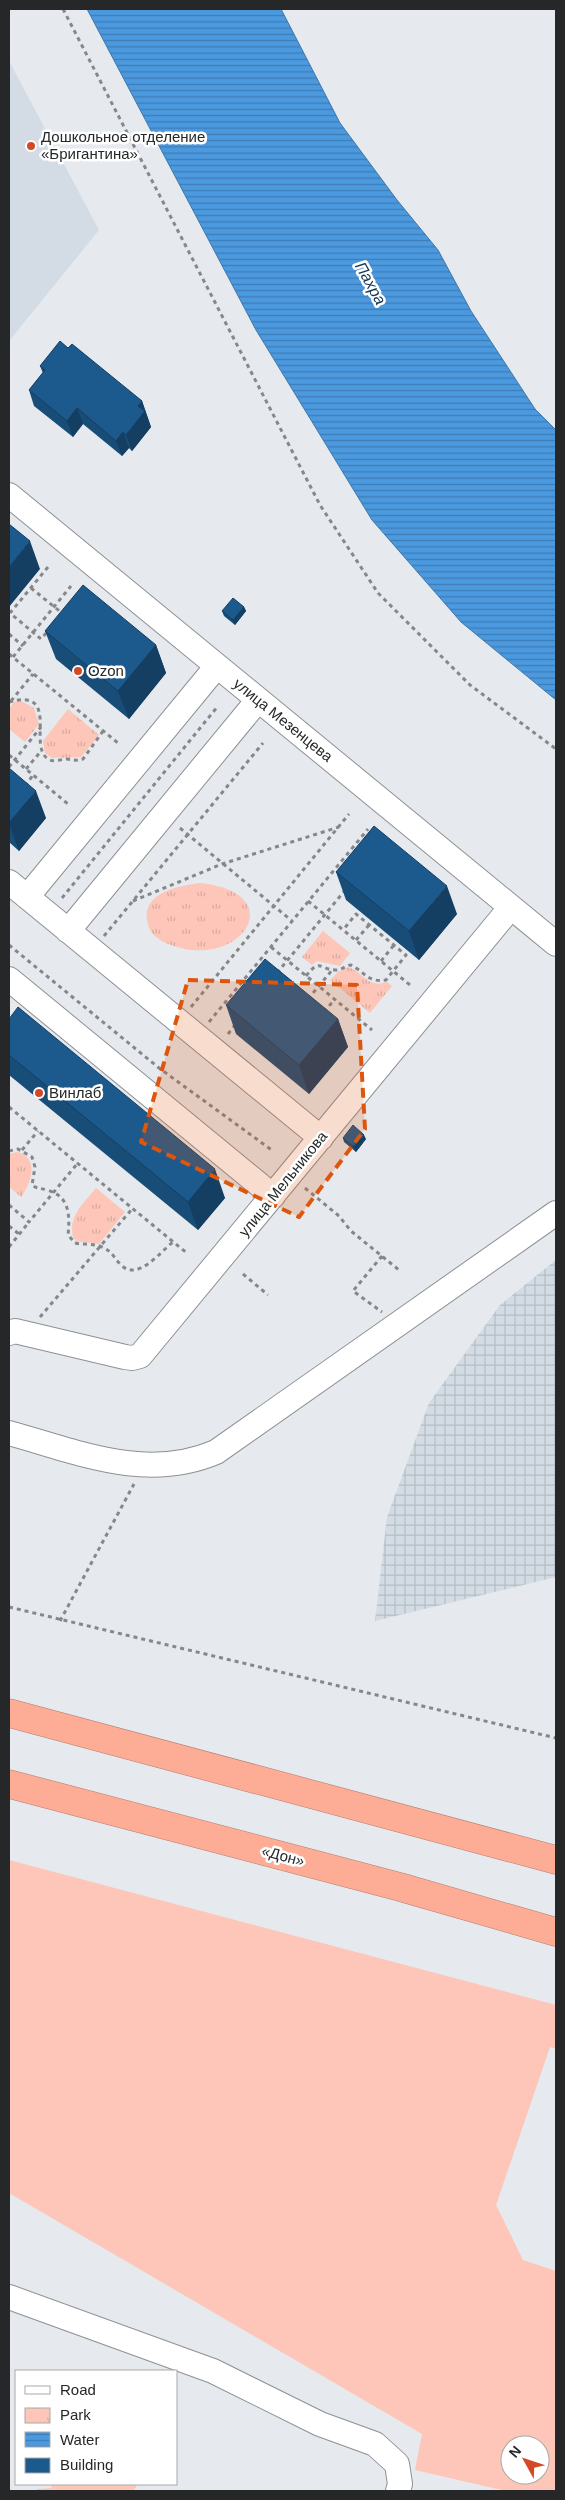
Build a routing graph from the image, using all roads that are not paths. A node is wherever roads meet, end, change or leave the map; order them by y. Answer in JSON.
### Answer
{"nodes":[{"id":1,"x":9,"y":495,"type":"edge"},
{"id":2,"x":217,"y":666,"type":"junction"},
{"id":3,"x":258,"y":700,"type":"junction"},
{"id":4,"x":9,"y":882,"type":"edge"},
{"id":5,"x":27,"y":897,"type":"junction"},
{"id":6,"x":511,"y":907,"type":"junction"},
{"id":7,"x":68,"y":931,"type":"junction"},
{"id":8,"x":556,"y":944,"type":"edge"},
{"id":9,"x":13,"y":990,"type":"edge"},
{"id":10,"x":320,"y":1138,"type":"junction"},
{"id":11,"x":273,"y":1196,"type":"junction"},
{"id":12,"x":556,"y":1213,"type":"edge"},
{"id":13,"x":9,"y":1333,"type":"edge"},
{"id":14,"x":9,"y":1433,"type":"edge"},
{"id":15,"x":9,"y":1713,"type":"edge"},
{"id":16,"x":9,"y":1784,"type":"edge"},
{"id":17,"x":556,"y":1860,"type":"edge"},
{"id":18,"x":556,"y":1932,"type":"edge"},
{"id":19,"x":9,"y":2297,"type":"edge"},
{"id":20,"x":398,"y":2491,"type":"edge"}],
"edges":[{"from":1,"to":2,"type":"street","name":"улица Мезенцева"},
{"from":2,"to":3,"type":"street","name":"улица Мезенцева"},
{"from":2,"to":5,"type":"street"},
{"from":3,"to":6,"type":"street","name":"улица Мезенцева"},
{"from":3,"to":7,"type":"street"},
{"from":4,"to":5,"type":"street"},
{"from":5,"to":7,"type":"street"},
{"from":6,"to":8,"type":"street","name":"улица Мезенцева"},
{"from":6,"to":10,"type":"street","name":"улица Мельникова"},
{"from":7,"to":10,"type":"street"},
{"from":9,"to":11,"type":"street"},
{"from":10,"to":11,"type":"street","name":"улица Мельникова"},
{"from":11,"to":13,"type":"street","name":"улица Мельникова"},
{"from":12,"to":14,"type":"street"},
{"from":15,"to":17,"type":"highway"},
{"from":16,"to":18,"type":"highway","name":"«Дон»"},
{"from":19,"to":20,"type":"street"}]}
